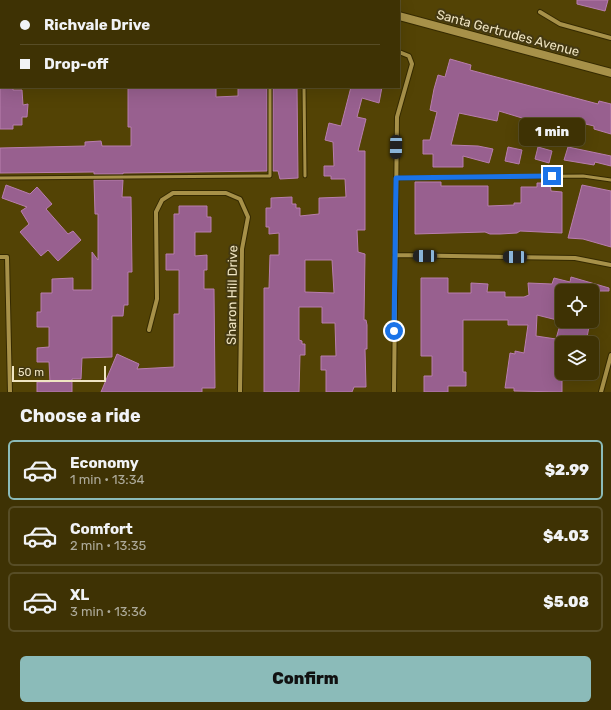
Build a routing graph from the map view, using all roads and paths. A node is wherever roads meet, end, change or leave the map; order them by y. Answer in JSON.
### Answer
{"nodes":[{"id":1,"x":540,"y":12,"type":"dead end"},
{"id":2,"x":400,"y":16,"type":"edge"},
{"id":3,"x":611,"y":38,"type":"edge"},
{"id":4,"x":400,"y":52,"type":"edge"},
{"id":5,"x":611,"y":73,"type":"edge"},
{"id":6,"x":270,"y":88,"type":"edge"},
{"id":7,"x":304,"y":88,"type":"edge"},
{"id":8,"x":305,"y":176,"type":"dead end"},
{"id":9,"x":0,"y":178,"type":"edge"},
{"id":10,"x":396,"y":178,"type":"junction"},
{"id":11,"x":611,"y":180,"type":"edge"},
{"id":12,"x":395,"y":255,"type":"junction"},
{"id":13,"x":0,"y":258,"type":"edge"},
{"id":14,"x":611,"y":266,"type":"edge"},
{"id":15,"x":149,"y":330,"type":"dead end"},
{"id":16,"x":611,"y":355,"type":"edge"},
{"id":17,"x":10,"y":392,"type":"edge"},
{"id":18,"x":240,"y":392,"type":"edge"},
{"id":19,"x":394,"y":392,"type":"edge"},
{"id":20,"x":601,"y":392,"type":"edge"}],
"edges":[{"from":1,"to":3,"type":"street"},
{"from":2,"to":5,"type":"main road","name":"Santa Gertrudes Avenue"},
{"from":4,"to":10,"type":"street"},
{"from":6,"to":9,"type":"lane"},
{"from":7,"to":8,"type":"lane"},
{"from":10,"to":11,"type":"lane"},
{"from":10,"to":12,"type":"street"},
{"from":12,"to":14,"type":"street"},
{"from":12,"to":19,"type":"street"},
{"from":13,"to":17,"type":"street"},
{"from":15,"to":18,"type":"street","name":"Sharon Hill Drive"},
{"from":16,"to":20,"type":"street"}]}
